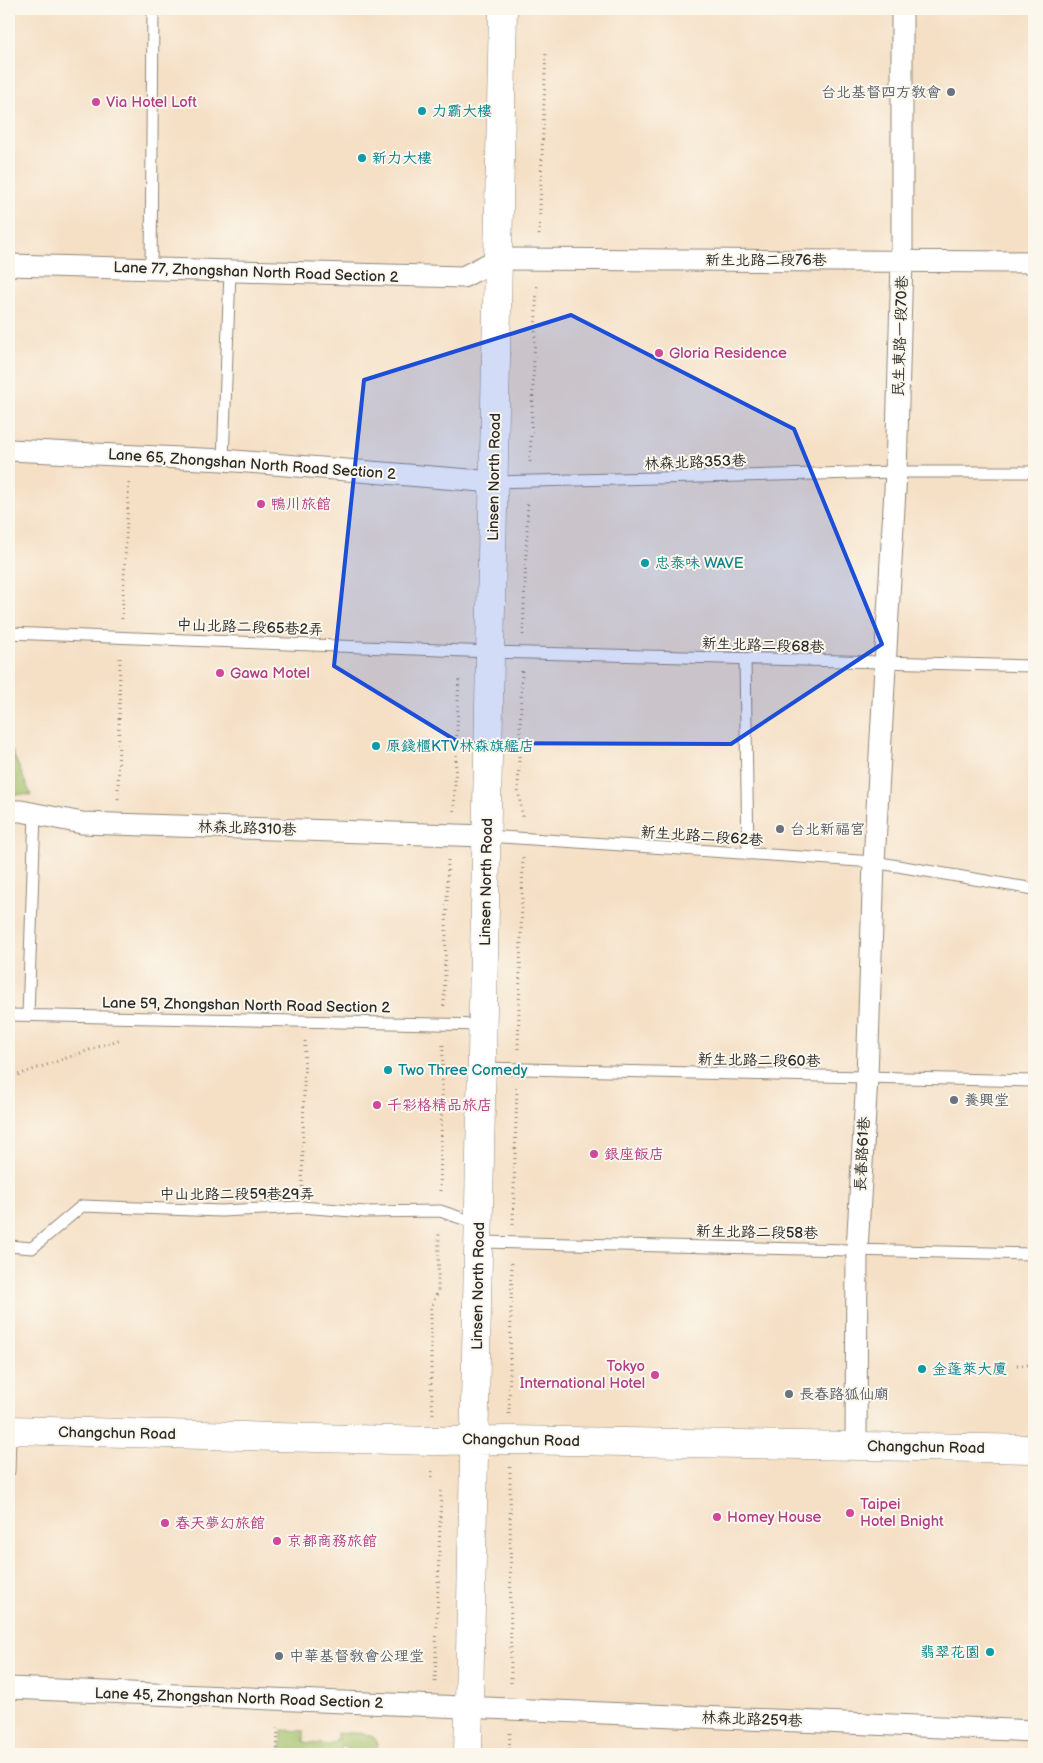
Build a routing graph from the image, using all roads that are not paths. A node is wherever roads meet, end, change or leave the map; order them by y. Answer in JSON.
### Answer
{"nodes":[{"id":1,"x":153,"y":9,"type":"edge"},
{"id":2,"x":503,"y":9,"type":"edge"},
{"id":3,"x":902,"y":9,"type":"edge"},
{"id":4,"x":498,"y":259,"type":"junction"},
{"id":5,"x":902,"y":261,"type":"junction"},
{"id":6,"x":1034,"y":262,"type":"edge"},
{"id":7,"x":9,"y":265,"type":"edge"},
{"id":8,"x":151,"y":269,"type":"junction"},
{"id":9,"x":230,"y":272,"type":"junction"},
{"id":10,"x":9,"y":450,"type":"edge"},
{"id":11,"x":222,"y":460,"type":"junction"},
{"id":12,"x":896,"y":472,"type":"junction"},
{"id":13,"x":1034,"y":472,"type":"edge"},
{"id":14,"x":494,"y":482,"type":"junction"},
{"id":15,"x":9,"y":632,"type":"edge"},
{"id":16,"x":491,"y":652,"type":"junction"},
{"id":17,"x":745,"y":660,"type":"junction"},
{"id":18,"x":885,"y":664,"type":"junction"},
{"id":19,"x":1034,"y":666,"type":"edge"},
{"id":20,"x":9,"y":811,"type":"edge"},
{"id":21,"x":35,"y":814,"type":"junction"},
{"id":22,"x":486,"y":836,"type":"junction"},
{"id":23,"x":748,"y":854,"type":"junction"},
{"id":24,"x":874,"y":862,"type":"junction"},
{"id":25,"x":1034,"y":889,"type":"edge"},
{"id":26,"x":9,"y":1015,"type":"edge"},
{"id":27,"x":28,"y":1015,"type":"junction"},
{"id":28,"x":483,"y":1025,"type":"junction"},
{"id":29,"x":482,"y":1068,"type":"junction"},
{"id":30,"x":867,"y":1077,"type":"junction"},
{"id":31,"x":1034,"y":1081,"type":"edge"},
{"id":32,"x":479,"y":1233,"type":"junction"},
{"id":33,"x":9,"y":1246,"type":"edge"},
{"id":34,"x":857,"y":1250,"type":"junction"},
{"id":35,"x":1034,"y":1254,"type":"edge"},
{"id":36,"x":9,"y":1430,"type":"edge"},
{"id":37,"x":475,"y":1439,"type":"junction"},
{"id":38,"x":856,"y":1446,"type":"junction"},
{"id":39,"x":1034,"y":1449,"type":"edge"},
{"id":40,"x":9,"y":1471,"type":"edge"},
{"id":41,"x":9,"y":1688,"type":"edge"},
{"id":42,"x":469,"y":1707,"type":"junction"},
{"id":43,"x":1034,"y":1731,"type":"edge"},
{"id":44,"x":468,"y":1754,"type":"edge"}],
"edges":[{"from":1,"to":8,"type":"lane"},
{"from":2,"to":4,"type":"street","name":"Linsen North Road"},
{"from":3,"to":5,"type":"street","name":"民生東路一段70巷"},
{"from":4,"to":5,"type":"street","name":"新生北路二段76巷"},
{"from":4,"to":9,"type":"street","name":"Lane 77, Zhongshan North Road Section 2"},
{"from":4,"to":14,"type":"street","name":"Linsen North Road"},
{"from":5,"to":6,"type":"street","name":"新生北路二段76巷"},
{"from":5,"to":12,"type":"street","name":"民生東路一段70巷"},
{"from":7,"to":8,"type":"street","name":"Lane 77, Zhongshan North Road Section 2"},
{"from":8,"to":9,"type":"street","name":"Lane 77, Zhongshan North Road Section 2"},
{"from":9,"to":11,"type":"lane"},
{"from":10,"to":11,"type":"street","name":"Lane 65, Zhongshan North Road Section 2"},
{"from":11,"to":14,"type":"street","name":"Lane 65, Zhongshan North Road Section 2"},
{"from":12,"to":13,"type":"lane","name":"林森北路353巷"},
{"from":12,"to":14,"type":"lane","name":"林森北路353巷"},
{"from":12,"to":18,"type":"street","name":"民生東路一段70巷"},
{"from":14,"to":16,"type":"street","name":"Linsen North Road"},
{"from":15,"to":16,"type":"lane","name":"中山北路二段65巷2弄"},
{"from":16,"to":17,"type":"lane","name":"新生北路二段68巷"},
{"from":16,"to":22,"type":"street","name":"Linsen North Road"},
{"from":17,"to":18,"type":"lane","name":"新生北路二段68巷"},
{"from":17,"to":23,"type":"lane"},
{"from":18,"to":19,"type":"lane","name":"新生北路二段68巷"},
{"from":18,"to":24,"type":"street","name":"民生東路一段70巷"},
{"from":20,"to":21,"type":"street","name":"林森北路310巷"},
{"from":21,"to":22,"type":"street","name":"林森北路310巷"},
{"from":21,"to":27,"type":"lane"},
{"from":22,"to":23,"type":"lane","name":"新生北路二段62巷"},
{"from":22,"to":28,"type":"street","name":"Linsen North Road"},
{"from":23,"to":24,"type":"lane","name":"新生北路二段62巷"},
{"from":24,"to":25,"type":"lane","name":"新生北路二段62巷"},
{"from":24,"to":30,"type":"street","name":"長春路61巷"},
{"from":26,"to":27,"type":"lane","name":"Lane 59, Zhongshan North Road Section 2"},
{"from":27,"to":28,"type":"lane","name":"Lane 59, Zhongshan North Road Section 2"},
{"from":28,"to":29,"type":"street","name":"Linsen North Road"},
{"from":29,"to":30,"type":"lane","name":"新生北路二段60巷"},
{"from":29,"to":32,"type":"street","name":"Linsen North Road"},
{"from":30,"to":31,"type":"lane","name":"新生北路二段60巷"},
{"from":30,"to":34,"type":"street","name":"長春路61巷"},
{"from":32,"to":33,"type":"lane","name":"中山北路二段59巷29弄"},
{"from":32,"to":34,"type":"lane","name":"新生北路二段58巷"},
{"from":32,"to":37,"type":"street","name":"Linsen North Road"},
{"from":34,"to":35,"type":"lane","name":"新生北路二段58巷"},
{"from":34,"to":38,"type":"street","name":"長春路61巷"},
{"from":36,"to":37,"type":"street","name":"Changchun Road"},
{"from":36,"to":40,"type":"lane"},
{"from":37,"to":38,"type":"street","name":"Changchun Road"},
{"from":37,"to":42,"type":"street","name":"Linsen North Road"},
{"from":38,"to":39,"type":"street","name":"Changchun Road"},
{"from":41,"to":42,"type":"street","name":"Lane 45, Zhongshan North Road Section 2"},
{"from":42,"to":43,"type":"street","name":"林森北路259巷"},
{"from":42,"to":44,"type":"street","name":"Linsen North Road"}]}
